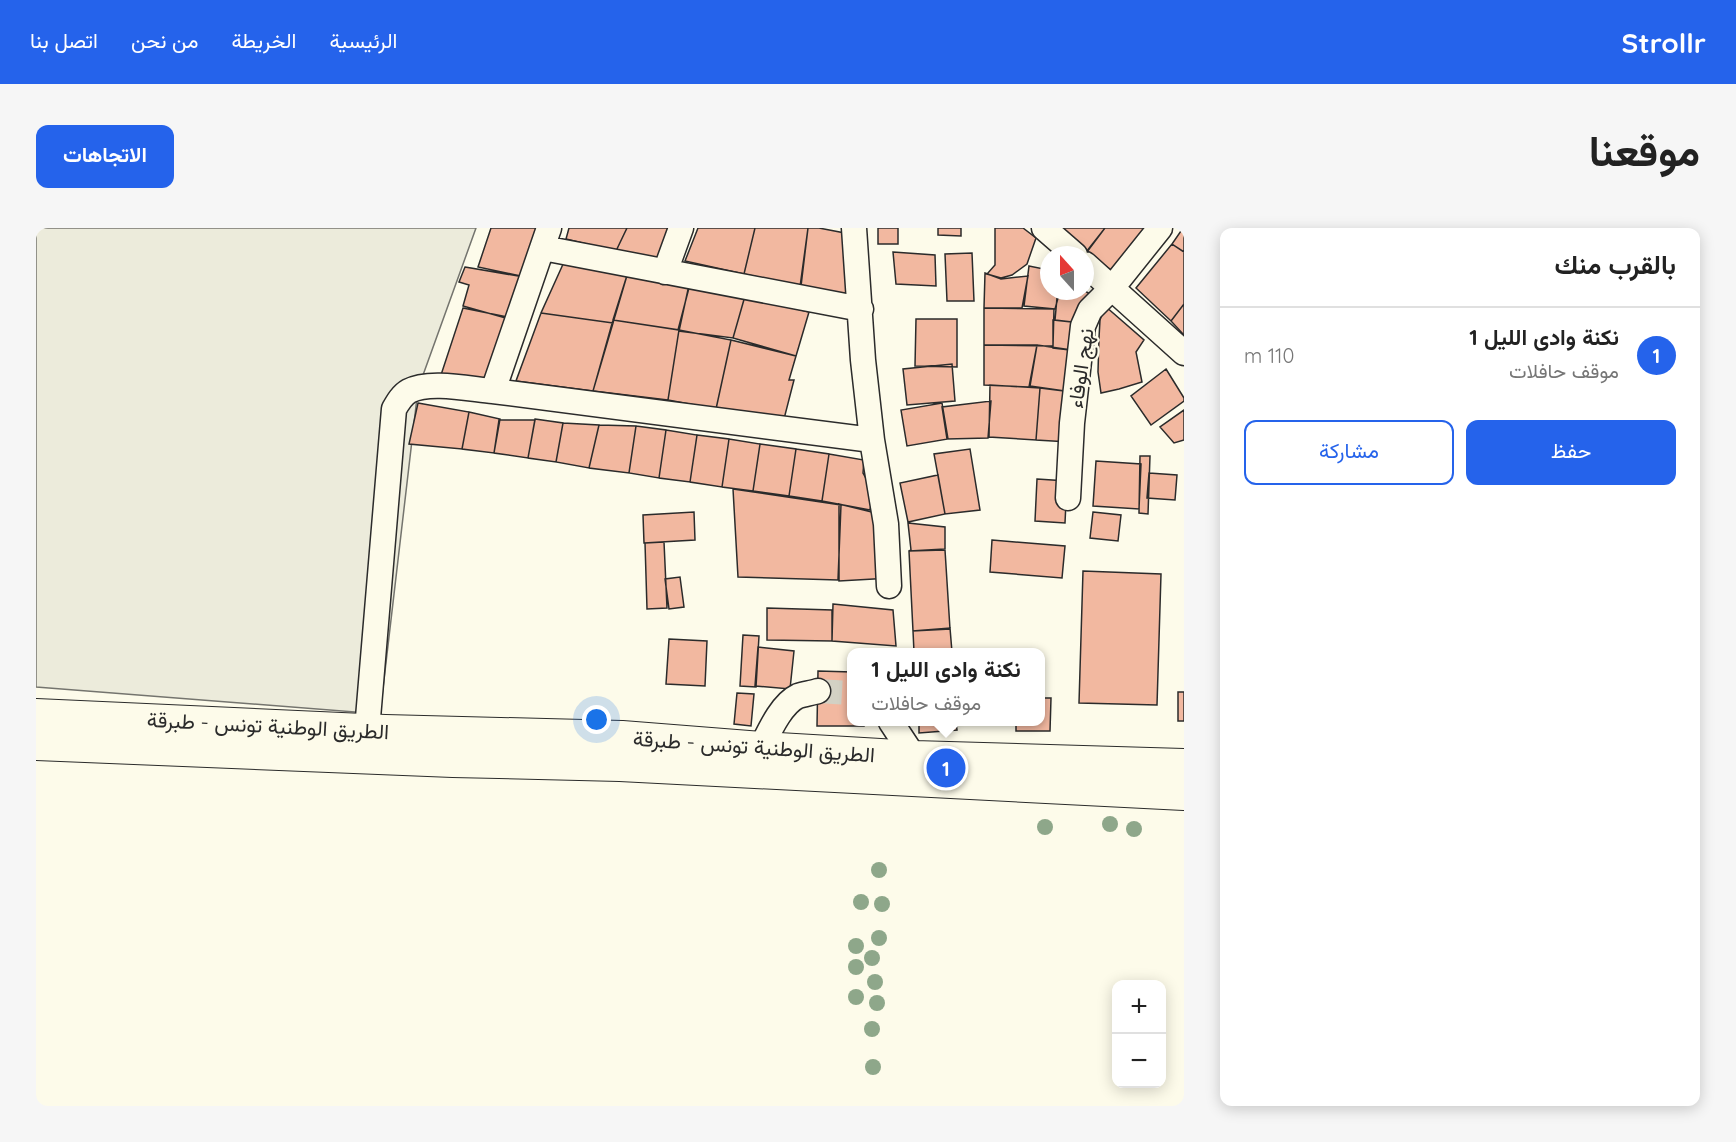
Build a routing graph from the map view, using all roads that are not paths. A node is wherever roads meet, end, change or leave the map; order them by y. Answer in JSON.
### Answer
{"nodes":[{"id":1,"x":681,"y":228,"type":"edge"},
{"id":2,"x":854,"y":228,"type":"edge"},
{"id":3,"x":1044,"y":228,"type":"edge"},
{"id":4,"x":1160,"y":228,"type":"edge"},
{"id":5,"x":546,"y":238,"type":"edge"},
{"id":6,"x":1065,"y":246,"type":"edge"},
{"id":7,"x":665,"y":272,"type":"junction"},
{"id":8,"x":1094,"y":272,"type":"edge"},
{"id":9,"x":1112,"y":288,"type":"junction"},
{"id":10,"x":861,"y":309,"type":"junction"},
{"id":11,"x":1184,"y":353,"type":"edge"},
{"id":12,"x":492,"y":391,"type":"junction"},
{"id":13,"x":872,"y":440,"type":"junction"},
{"id":14,"x":1068,"y":498,"type":"dead end"},
{"id":15,"x":889,"y":586,"type":"dead end"},
{"id":16,"x":818,"y":691,"type":"tunnel mouth"},
{"id":17,"x":36,"y":715,"type":"edge"},
{"id":18,"x":894,"y":726,"type":"edge"},
{"id":19,"x":367,"y":730,"type":"junction"},
{"id":20,"x":36,"y":744,"type":"edge"},
{"id":21,"x":453,"y":747,"type":"junction"},
{"id":22,"x":761,"y":748,"type":"junction"},
{"id":23,"x":914,"y":757,"type":"junction"},
{"id":24,"x":1184,"y":765,"type":"edge"},
{"id":25,"x":1184,"y":794,"type":"edge"}],
"edges":[{"from":1,"to":7,"type":"street"},
{"from":2,"to":10,"type":"street"},
{"from":3,"to":6,"type":"street"},
{"from":4,"to":9,"type":"street","name":"نهج الوفاء"},
{"from":5,"to":7,"type":"street"},
{"from":5,"to":12,"type":"street"},
{"from":7,"to":10,"type":"street"},
{"from":8,"to":9,"type":"street"},
{"from":9,"to":11,"type":"street"},
{"from":9,"to":14,"type":"street","name":"نهج الوفاء"},
{"from":10,"to":13,"type":"street"},
{"from":12,"to":13,"type":"street"},
{"from":12,"to":19,"type":"street"},
{"from":13,"to":15,"type":"street"},
{"from":16,"to":22,"type":"street"},
{"from":17,"to":19,"type":"main road","name":"الطريق الوطنية تونس - طبرقة"},
{"from":18,"to":23,"type":"street"},
{"from":19,"to":21,"type":"main road","name":"الطريق الوطنية تونس - طبرقة"},
{"from":20,"to":21,"type":"main road","name":"الطريق الوطنية تونس - طبرقة"},
{"from":21,"to":22,"type":"main road","name":"الطريق الوطنية تونس - طبرقة"},
{"from":21,"to":25,"type":"main road","name":"الطريق الوطنية تونس - طبرقة"},
{"from":22,"to":23,"type":"main road","name":"الطريق الوطنية تونس - طبرقة"},
{"from":23,"to":24,"type":"main road","name":"الطريق الوطنية تونس - طبرقة"}]}
